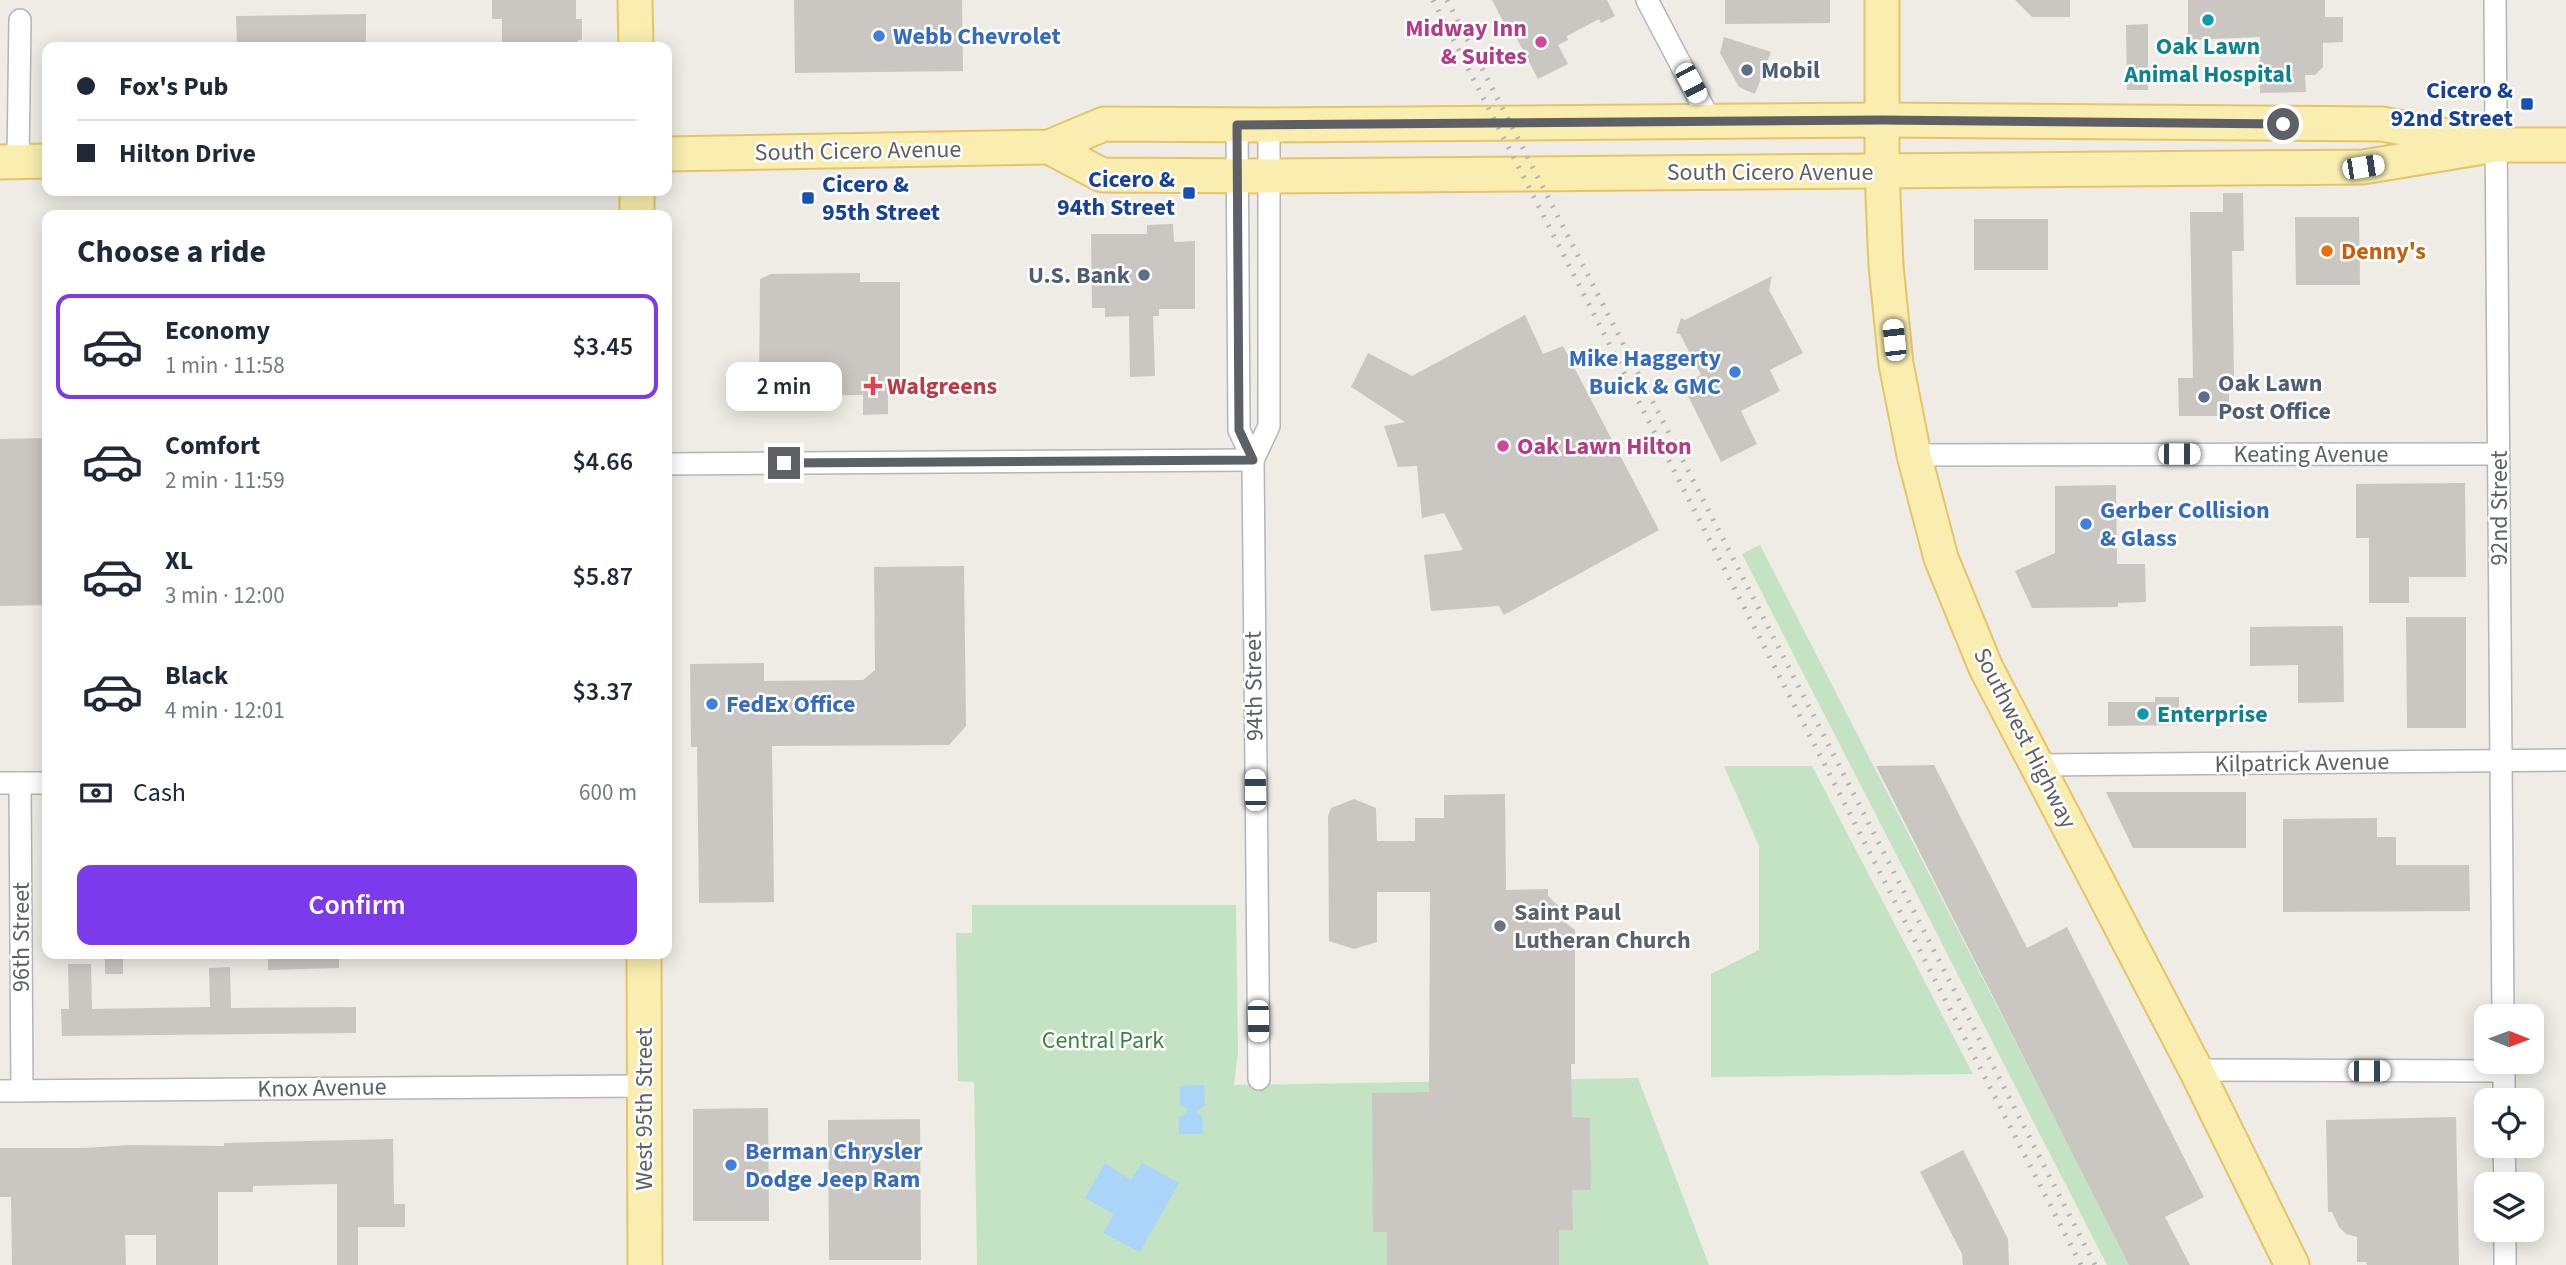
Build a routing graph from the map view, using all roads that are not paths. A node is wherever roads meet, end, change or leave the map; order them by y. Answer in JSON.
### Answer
{"nodes":[{"id":1,"x":635,"y":0,"type":"edge"},
{"id":2,"x":1647,"y":0,"type":"edge"},
{"id":3,"x":1882,"y":0,"type":"edge"},
{"id":4,"x":2495,"y":0,"type":"edge"},
{"id":5,"x":20,"y":20,"type":"dead end"},
{"id":6,"x":636,"y":42,"type":"edge"},
{"id":7,"x":1882,"y":120,"type":"junction"},
{"id":8,"x":1711,"y":122,"type":"junction"},
{"id":9,"x":1253,"y":125,"type":"junction"},
{"id":10,"x":2496,"y":145,"type":"junction"},
{"id":11,"x":2566,"y":145,"type":"edge"},
{"id":12,"x":1049,"y":147,"type":"junction"},
{"id":13,"x":672,"y":154,"type":"edge"},
{"id":14,"x":22,"y":161,"type":"edge"},
{"id":15,"x":1882,"y":172,"type":"junction"},
{"id":16,"x":1253,"y":176,"type":"junction"},
{"id":17,"x":2498,"y":454,"type":"junction"},
{"id":18,"x":1914,"y":455,"type":"junction"},
{"id":19,"x":1253,"y":460,"type":"junction"},
{"id":20,"x":672,"y":464,"type":"edge"},
{"id":21,"x":2566,"y":760,"type":"edge"},
{"id":22,"x":2501,"y":761,"type":"junction"},
{"id":23,"x":2038,"y":765,"type":"junction"},
{"id":24,"x":10,"y":783,"type":"edge"},
{"id":25,"x":42,"y":783,"type":"edge"},
{"id":26,"x":644,"y":959,"type":"edge"},
{"id":27,"x":2503,"y":1004,"type":"edge"},
{"id":28,"x":2474,"y":1067,"type":"edge"},
{"id":29,"x":2196,"y":1070,"type":"junction"},
{"id":30,"x":1259,"y":1079,"type":"dead end"},
{"id":31,"x":644,"y":1086,"type":"junction"},
{"id":32,"x":0,"y":1091,"type":"edge"},
{"id":33,"x":22,"y":1091,"type":"junction"},
{"id":34,"x":2505,"y":1242,"type":"edge"},
{"id":35,"x":645,"y":1265,"type":"edge"},
{"id":36,"x":2292,"y":1265,"type":"edge"},
{"id":37,"x":2505,"y":1265,"type":"edge"}],
"edges":[{"from":1,"to":6,"type":"main road"},
{"from":2,"to":8,"type":"street"},
{"from":3,"to":7,"type":"main road","name":"Southwest Highway"},
{"from":4,"to":10,"type":"street","name":"92nd Street"},
{"from":5,"to":14,"type":"street"},
{"from":7,"to":8,"type":"main road","name":"South Cicero Avenue"},
{"from":7,"to":10,"type":"main road","name":"South Cicero Avenue"},
{"from":7,"to":15,"type":"main road","name":"Southwest Highway"},
{"from":8,"to":9,"type":"main road","name":"South Cicero Avenue"},
{"from":9,"to":12,"type":"main road","name":"South Cicero Avenue"},
{"from":9,"to":16,"type":"street","name":"94th Street"},
{"from":9,"to":16,"type":"street","name":"94th Street"},
{"from":10,"to":11,"type":"main road","name":"South Cicero Avenue"},
{"from":10,"to":15,"type":"main road","name":"South Cicero Avenue"},
{"from":10,"to":17,"type":"street","name":"92nd Street"},
{"from":12,"to":13,"type":"main road","name":"South Cicero Avenue"},
{"from":12,"to":16,"type":"main road","name":"South Cicero Avenue"},
{"from":15,"to":16,"type":"main road","name":"South Cicero Avenue"},
{"from":15,"to":18,"type":"main road","name":"Southwest Highway"},
{"from":16,"to":19,"type":"street","name":"94th Street"},
{"from":16,"to":19,"type":"street","name":"94th Street"},
{"from":17,"to":18,"type":"street","name":"Keating Avenue"},
{"from":17,"to":22,"type":"street","name":"92nd Street"},
{"from":18,"to":23,"type":"main road","name":"Southwest Highway"},
{"from":19,"to":20,"type":"street"},
{"from":19,"to":30,"type":"street","name":"94th Street"},
{"from":21,"to":22,"type":"street","name":"Kilpatrick Avenue"},
{"from":22,"to":23,"type":"street","name":"Kilpatrick Avenue"},
{"from":22,"to":27,"type":"street","name":"92nd Street"},
{"from":23,"to":29,"type":"main road","name":"Southwest Highway"},
{"from":24,"to":25,"type":"street"},
{"from":24,"to":33,"type":"street","name":"96th Street"},
{"from":26,"to":31,"type":"main road","name":"West 95th Street"},
{"from":28,"to":29,"type":"street"},
{"from":29,"to":36,"type":"main road","name":"Southwest Highway"},
{"from":31,"to":33,"type":"street","name":"Knox Avenue"},
{"from":31,"to":35,"type":"main road","name":"West 95th Street"},
{"from":32,"to":33,"type":"street","name":"Knox Avenue"},
{"from":34,"to":37,"type":"street"}]}
